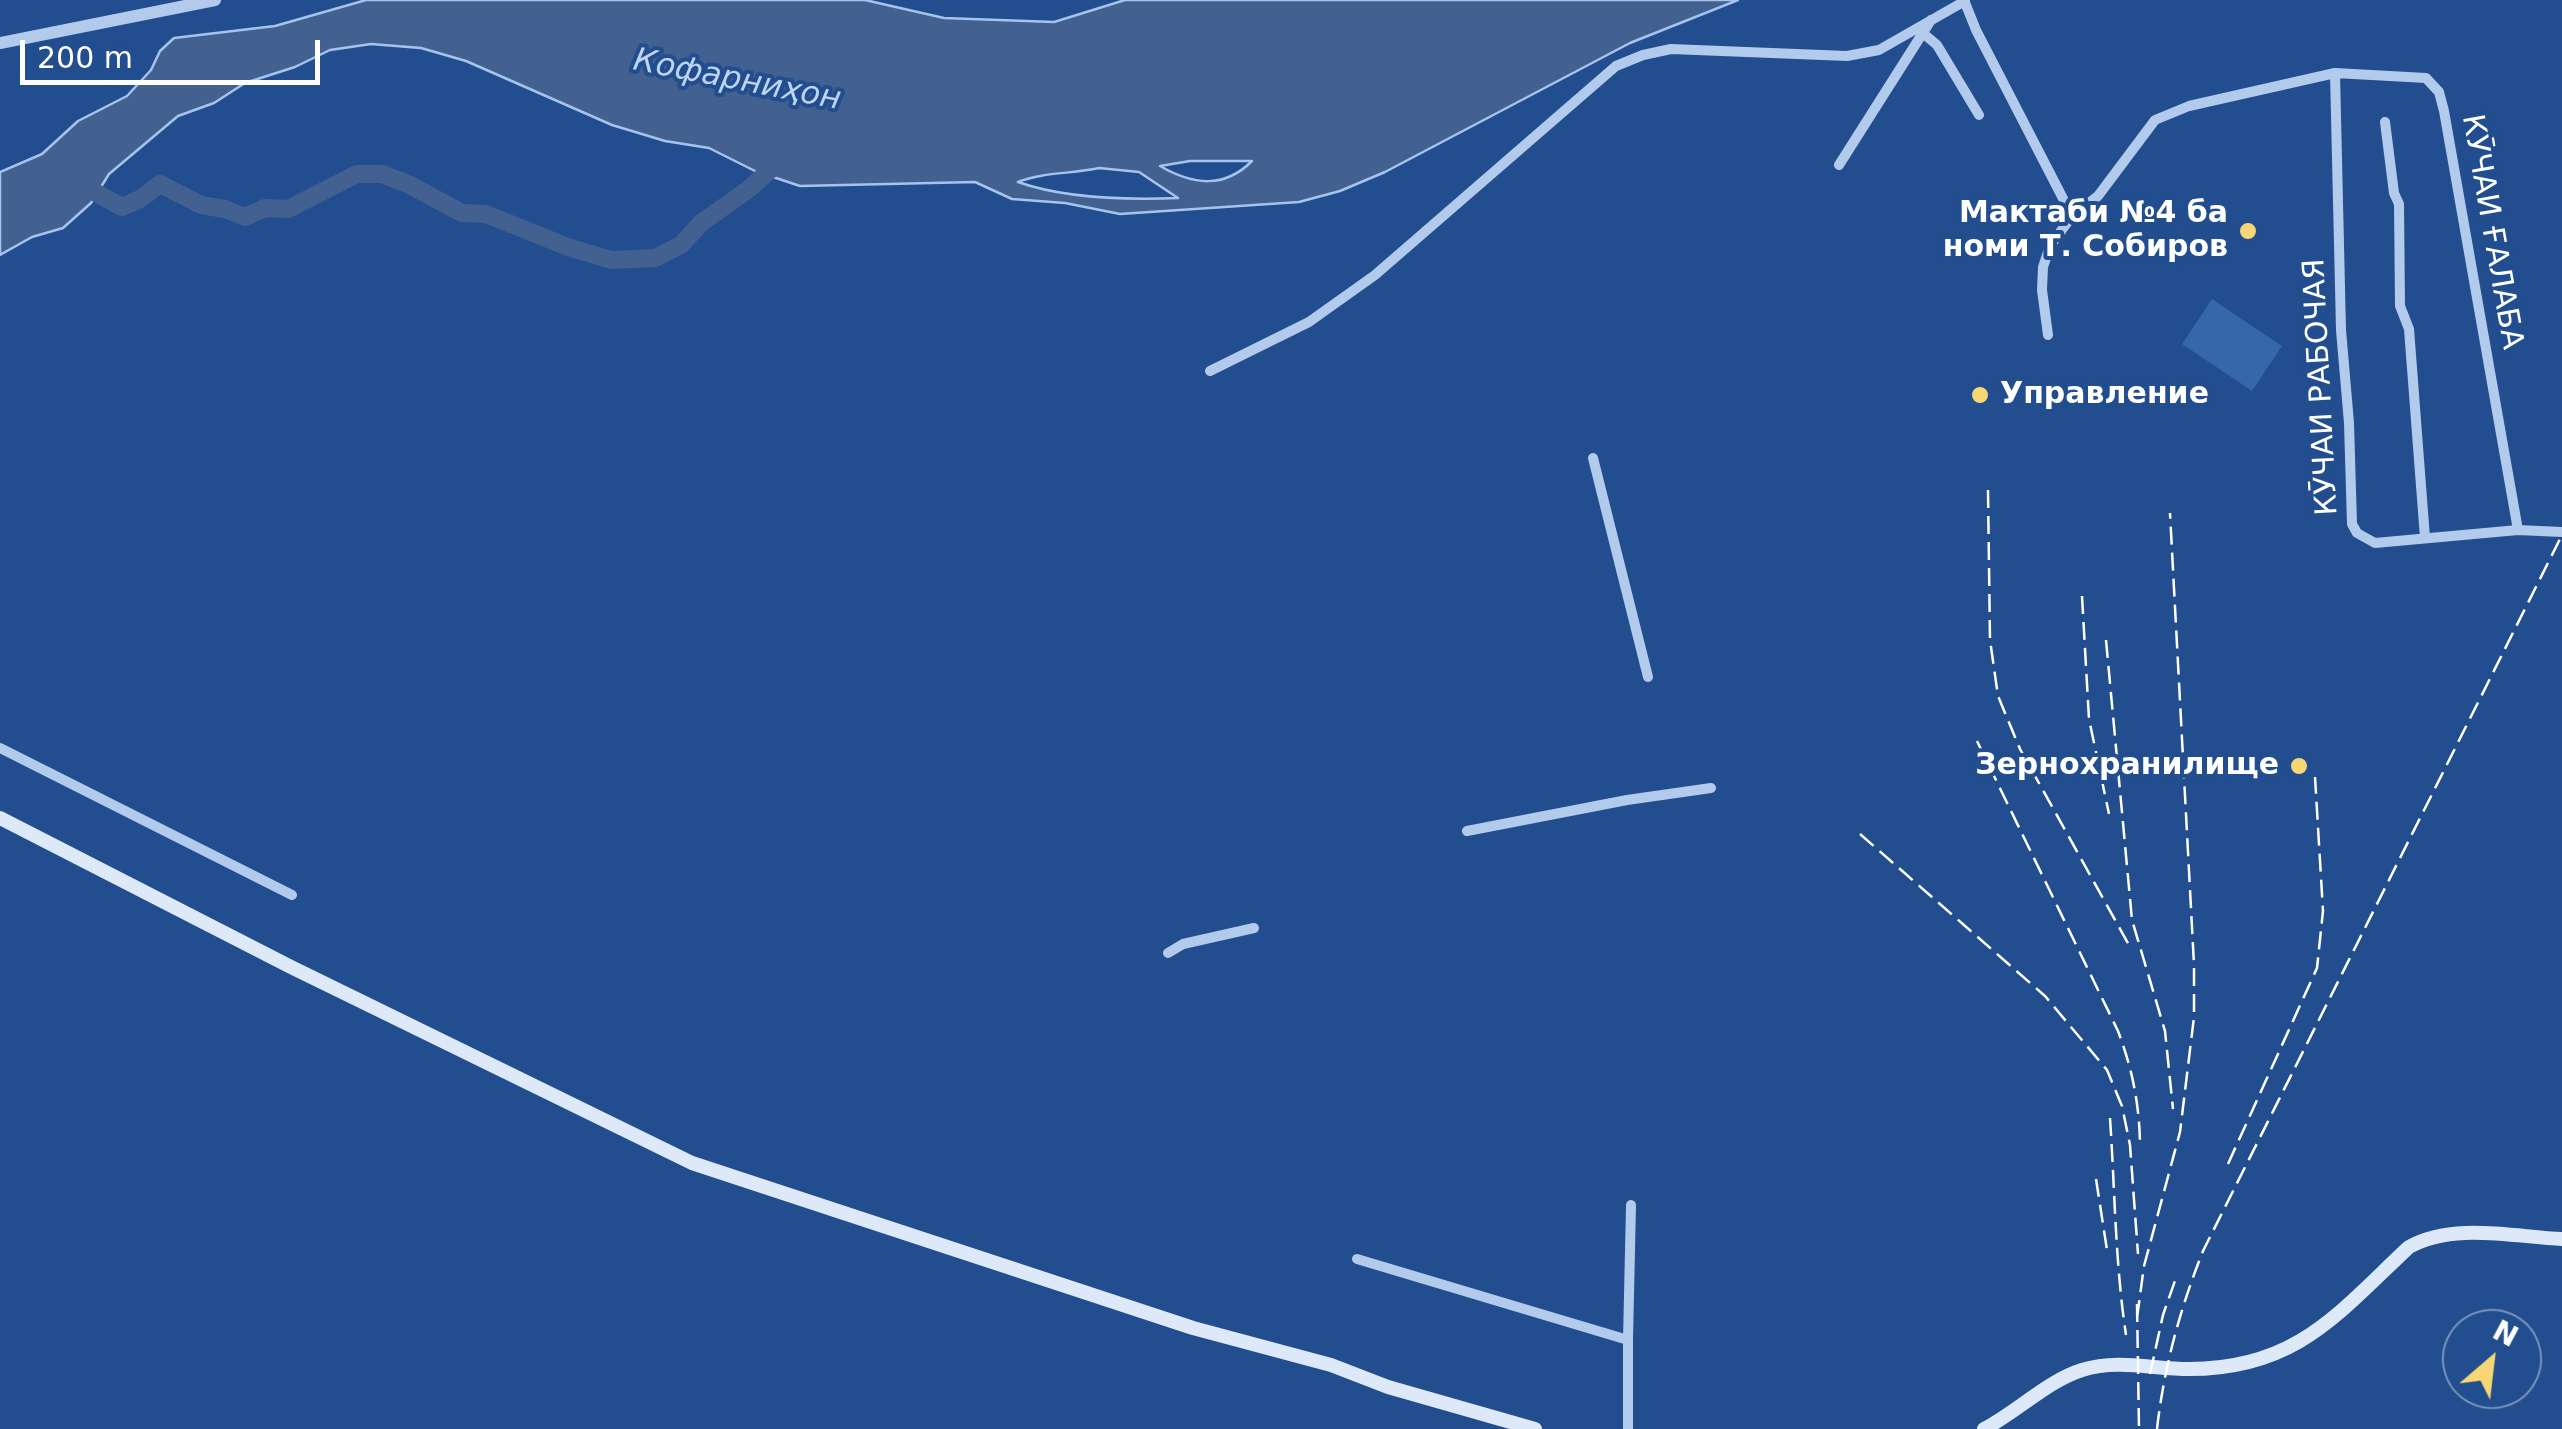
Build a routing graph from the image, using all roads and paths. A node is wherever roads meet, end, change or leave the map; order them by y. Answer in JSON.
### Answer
{"nodes":[{"id":1,"x":215,"y":0,"type":"edge"},
{"id":2,"x":1965,"y":1,"type":"edge"},
{"id":3,"x":1932,"y":20,"type":"junction"},
{"id":4,"x":1924,"y":34,"type":"junction"},
{"id":5,"x":0,"y":43,"type":"edge"},
{"id":6,"x":2335,"y":73,"type":"junction"},
{"id":7,"x":1979,"y":115,"type":"dead end"},
{"id":8,"x":2385,"y":122,"type":"dead end"},
{"id":9,"x":1839,"y":165,"type":"dead end"},
{"id":10,"x":2072,"y":216,"type":"junction"},
{"id":11,"x":2048,"y":335,"type":"dead end"},
{"id":12,"x":1210,"y":371,"type":"dead end"},
{"id":13,"x":1593,"y":458,"type":"dead end"},
{"id":14,"x":2518,"y":530,"type":"junction"},
{"id":15,"x":2562,"y":532,"type":"edge"},
{"id":16,"x":2425,"y":538,"type":"junction"},
{"id":17,"x":1648,"y":678,"type":"dead end"},
{"id":18,"x":0,"y":748,"type":"edge"},
{"id":19,"x":1711,"y":788,"type":"dead end"},
{"id":20,"x":0,"y":818,"type":"edge"},
{"id":21,"x":1466,"y":831,"type":"dead end"},
{"id":22,"x":292,"y":895,"type":"dead end"},
{"id":23,"x":1254,"y":928,"type":"dead end"},
{"id":24,"x":1168,"y":953,"type":"dead end"},
{"id":25,"x":1631,"y":1205,"type":"dead end"},
{"id":26,"x":2562,"y":1240,"type":"edge"},
{"id":27,"x":1357,"y":1259,"type":"dead end"},
{"id":28,"x":1628,"y":1340,"type":"junction"},
{"id":29,"x":1988,"y":1428,"type":"edge"},
{"id":30,"x":1536,"y":1429,"type":"edge"},
{"id":31,"x":1628,"y":1429,"type":"edge"}],
"edges":[{"from":1,"to":5,"type":"street"},
{"from":2,"to":3,"type":"street"},
{"from":2,"to":10,"type":"street"},
{"from":3,"to":4,"type":"street"},
{"from":3,"to":12,"type":"street"},
{"from":4,"to":7,"type":"street"},
{"from":4,"to":9,"type":"street"},
{"from":6,"to":10,"type":"street","name":"КӮЧАИ ҒАЛАБА"},
{"from":6,"to":14,"type":"street","name":"КӮЧАИ ҒАЛАБА"},
{"from":6,"to":16,"type":"street","name":"КӮЧАИ РАБОЧАЯ"},
{"from":8,"to":16,"type":"street"},
{"from":10,"to":11,"type":"street","name":"КӮЧАИ ҒАЛАБА"},
{"from":13,"to":17,"type":"street"},
{"from":14,"to":15,"type":"street"},
{"from":14,"to":16,"type":"street","name":"КӮЧАИ РАБОЧАЯ"},
{"from":18,"to":22,"type":"street"},
{"from":19,"to":21,"type":"street"},
{"from":20,"to":30,"type":"main road"},
{"from":23,"to":24,"type":"street"},
{"from":25,"to":28,"type":"street"},
{"from":26,"to":29,"type":"main road"},
{"from":27,"to":28,"type":"street"},
{"from":28,"to":31,"type":"street"}]}
